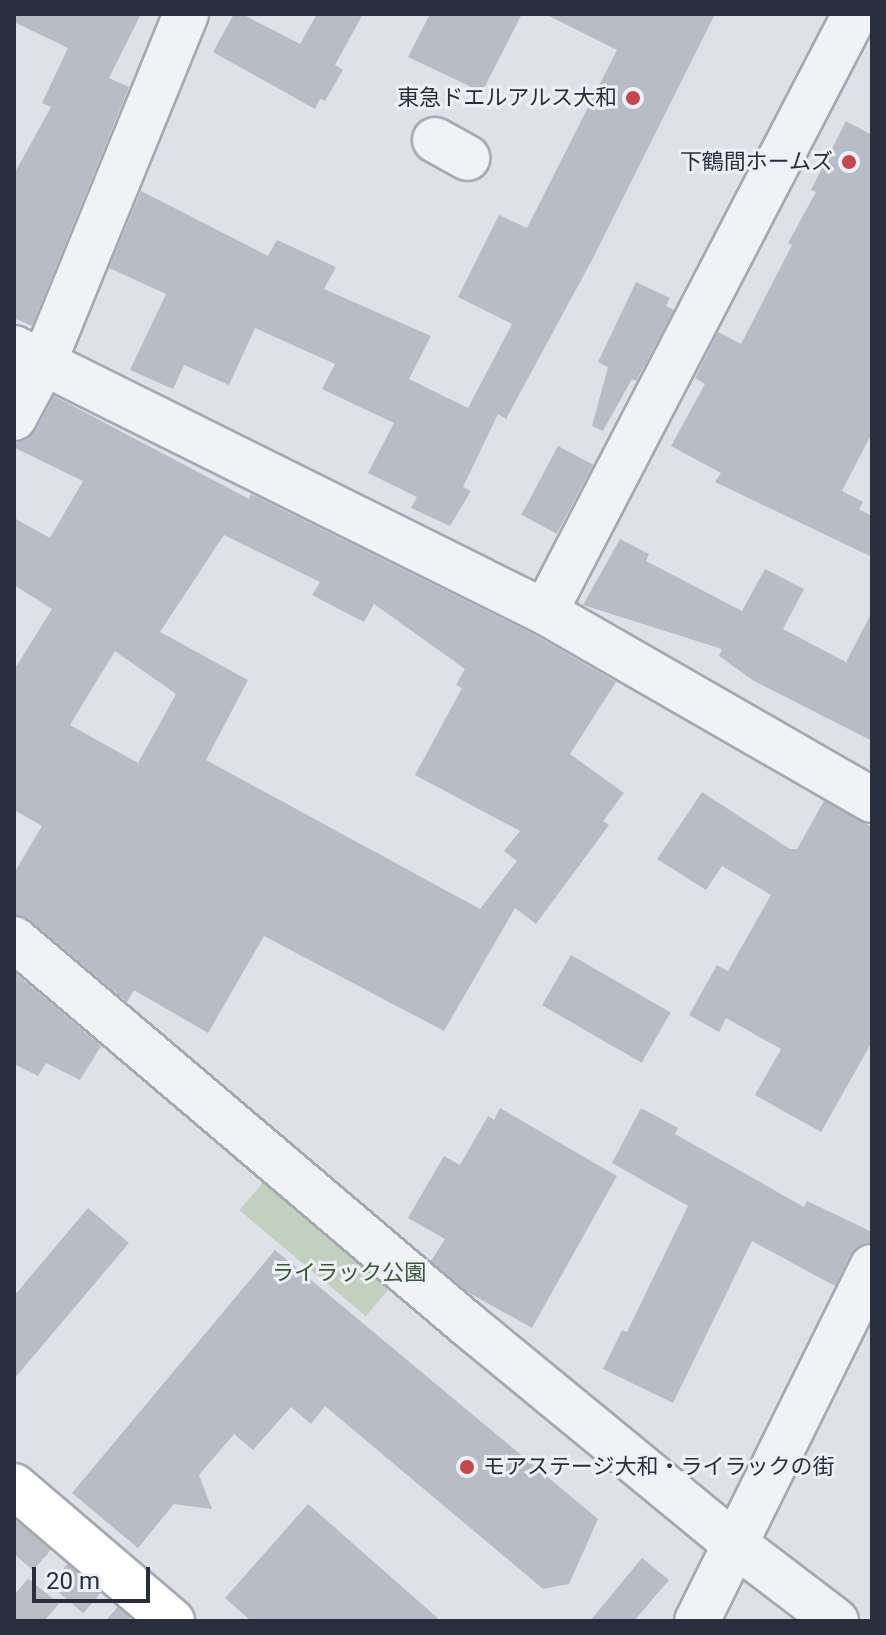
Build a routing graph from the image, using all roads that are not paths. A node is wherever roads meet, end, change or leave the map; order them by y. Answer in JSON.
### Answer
{"nodes":[{"id":1,"x":186,"y":14,"type":"edge"},
{"id":2,"x":855,"y":14,"type":"edge"},
{"id":3,"x":29,"y":355,"type":"edge"},
{"id":4,"x":14,"y":418,"type":"edge"},
{"id":5,"x":545,"y":612,"type":"junction"},
{"id":6,"x":872,"y":800,"type":"edge"},
{"id":7,"x":14,"y":939,"type":"edge"},
{"id":8,"x":872,"y":1267,"type":"edge"},
{"id":9,"x":14,"y":1486,"type":"edge"},
{"id":10,"x":735,"y":1544,"type":"junction"},
{"id":11,"x":172,"y":1621,"type":"edge"},
{"id":12,"x":697,"y":1621,"type":"edge"},
{"id":13,"x":836,"y":1621,"type":"edge"}],
"edges":[{"from":1,"to":3,"type":"street"},
{"from":2,"to":5,"type":"street"},
{"from":3,"to":4,"type":"street"},
{"from":3,"to":5,"type":"street"},
{"from":5,"to":6,"type":"street"},
{"from":7,"to":10,"type":"street"},
{"from":8,"to":10,"type":"street"},
{"from":9,"to":11,"type":"highway"},
{"from":10,"to":12,"type":"street"},
{"from":10,"to":13,"type":"street"}]}
